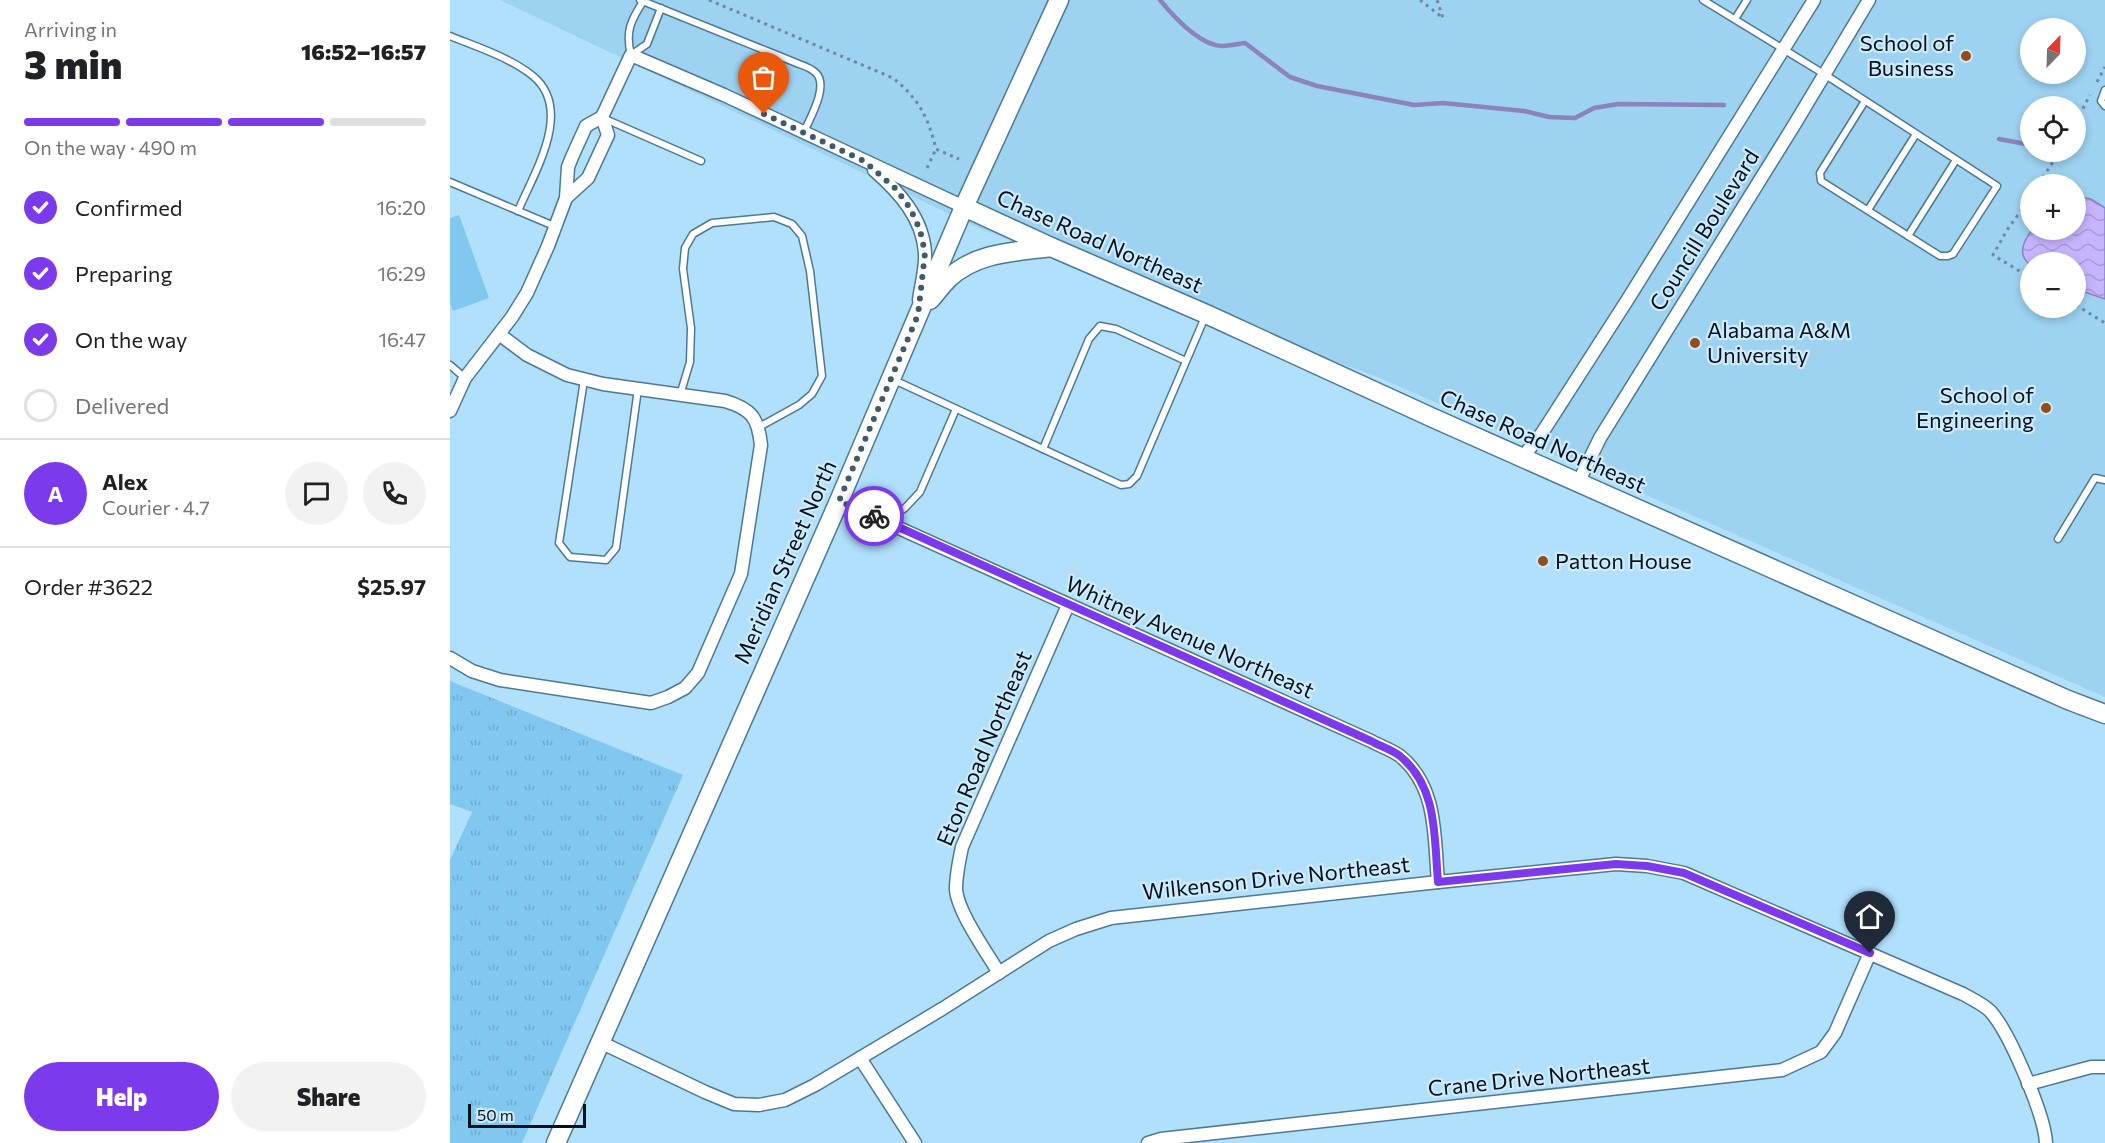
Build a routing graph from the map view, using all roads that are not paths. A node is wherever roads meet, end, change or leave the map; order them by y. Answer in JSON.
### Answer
{"nodes":[{"id":1,"x":643,"y":0,"type":"edge"},
{"id":2,"x":1059,"y":0,"type":"edge"},
{"id":3,"x":1703,"y":0,"type":"edge"},
{"id":4,"x":1746,"y":0,"type":"edge"},
{"id":5,"x":1814,"y":0,"type":"edge"},
{"id":6,"x":1869,"y":0,"type":"edge"},
{"id":7,"x":661,"y":8,"type":"junction"},
{"id":8,"x":1735,"y":19,"type":"junction"},
{"id":9,"x":450,"y":36,"type":"edge"},
{"id":10,"x":1783,"y":49,"type":"junction"},
{"id":11,"x":631,"y":55,"type":"junction"},
{"id":12,"x":1824,"y":74,"type":"junction"},
{"id":13,"x":2105,"y":90,"type":"edge"},
{"id":14,"x":1865,"y":101,"type":"junction"},
{"id":15,"x":2105,"y":105,"type":"edge"},
{"id":16,"x":602,"y":117,"type":"junction"},
{"id":17,"x":804,"y":132,"type":"junction"},
{"id":18,"x":1916,"y":134,"type":"junction"},
{"id":19,"x":1956,"y":160,"type":"junction"},
{"id":20,"x":701,"y":161,"type":"dead end"},
{"id":21,"x":864,"y":161,"type":"junction"},
{"id":22,"x":450,"y":182,"type":"edge"},
{"id":23,"x":566,"y":198,"type":"junction"},
{"id":24,"x":964,"y":207,"type":"junction"},
{"id":25,"x":1868,"y":210,"type":"junction"},
{"id":26,"x":518,"y":211,"type":"junction"},
{"id":27,"x":554,"y":226,"type":"junction"},
{"id":28,"x":1908,"y":236,"type":"junction"},
{"id":29,"x":1051,"y":247,"type":"junction"},
{"id":30,"x":1206,"y":314,"type":"junction"},
{"id":31,"x":918,"y":315,"type":"junction"},
{"id":32,"x":499,"y":334,"type":"junction"},
{"id":33,"x":1186,"y":361,"type":"junction"},
{"id":34,"x":450,"y":365,"type":"edge"},
{"id":35,"x":465,"y":378,"type":"junction"},
{"id":36,"x":585,"y":379,"type":"junction"},
{"id":37,"x":890,"y":379,"type":"junction"},
{"id":38,"x":638,"y":389,"type":"junction"},
{"id":39,"x":680,"y":395,"type":"junction"},
{"id":40,"x":957,"y":409,"type":"junction"},
{"id":41,"x":450,"y":411,"type":"edge"},
{"id":42,"x":759,"y":427,"type":"junction"},
{"id":43,"x":1043,"y":448,"type":"junction"},
{"id":44,"x":1522,"y":458,"type":"junction"},
{"id":45,"x":2105,"y":480,"type":"edge"},
{"id":46,"x":1578,"y":483,"type":"junction"},
{"id":47,"x":839,"y":501,"type":"junction"},
{"id":48,"x":885,"y":521,"type":"junction"},
{"id":49,"x":2058,"y":539,"type":"dead end"},
{"id":50,"x":1068,"y":605,"type":"junction"},
{"id":51,"x":450,"y":658,"type":"edge"},
{"id":52,"x":2105,"y":714,"type":"edge"},
{"id":53,"x":1438,"y":882,"type":"junction"},
{"id":54,"x":1870,"y":953,"type":"junction"},
{"id":55,"x":999,"y":973,"type":"junction"},
{"id":56,"x":600,"y":1042,"type":"junction"},
{"id":57,"x":860,"y":1058,"type":"junction"},
{"id":58,"x":2105,"y":1067,"type":"edge"},
{"id":59,"x":2028,"y":1084,"type":"junction"},
{"id":60,"x":556,"y":1143,"type":"edge"},
{"id":61,"x":915,"y":1143,"type":"edge"},
{"id":62,"x":1148,"y":1143,"type":"edge"},
{"id":63,"x":2046,"y":1143,"type":"edge"}],
"edges":[{"from":1,"to":7,"type":"lane"},
{"from":1,"to":11,"type":"lane"},
{"from":2,"to":24,"type":"street","name":"Meridian Street North"},
{"from":3,"to":8,"type":"lane"},
{"from":4,"to":8,"type":"lane"},
{"from":5,"to":10,"type":"street","name":"Councill Boulevard"},
{"from":6,"to":12,"type":"street","name":"Councill Boulevard"},
{"from":7,"to":11,"type":"lane"},
{"from":7,"to":17,"type":"lane"},
{"from":8,"to":10,"type":"lane"},
{"from":9,"to":26,"type":"lane"},
{"from":10,"to":12,"type":"lane"},
{"from":10,"to":44,"type":"street","name":"Councill Boulevard"},
{"from":11,"to":16,"type":"street"},
{"from":11,"to":17,"type":"street"},
{"from":12,"to":14,"type":"lane"},
{"from":12,"to":46,"type":"street","name":"Councill Boulevard"},
{"from":13,"to":15,"type":"lane"},
{"from":14,"to":18,"type":"lane"},
{"from":14,"to":25,"type":"lane"},
{"from":16,"to":20,"type":"lane"},
{"from":16,"to":23,"type":"street"},
{"from":16,"to":23,"type":"street"},
{"from":17,"to":21,"type":"street"},
{"from":18,"to":19,"type":"lane"},
{"from":18,"to":25,"type":"lane"},
{"from":19,"to":28,"type":"lane"},
{"from":19,"to":28,"type":"lane"},
{"from":21,"to":24,"type":"street"},
{"from":21,"to":31,"type":"street"},
{"from":22,"to":26,"type":"lane"},
{"from":23,"to":27,"type":"street"},
{"from":24,"to":29,"type":"street","name":"Chase Road Northeast"},
{"from":24,"to":31,"type":"street","name":"Meridian Street North"},
{"from":25,"to":28,"type":"lane"},
{"from":26,"to":27,"type":"lane"},
{"from":27,"to":32,"type":"street"},
{"from":29,"to":30,"type":"street","name":"Chase Road Northeast"},
{"from":29,"to":31,"type":"street"},
{"from":30,"to":33,"type":"lane"},
{"from":30,"to":44,"type":"street","name":"Chase Road Northeast"},
{"from":31,"to":37,"type":"street","name":"Meridian Street North"},
{"from":32,"to":35,"type":"street"},
{"from":32,"to":36,"type":"street"},
{"from":33,"to":43,"type":"lane"},
{"from":33,"to":43,"type":"lane"},
{"from":34,"to":35,"type":"lane"},
{"from":35,"to":41,"type":"street"},
{"from":36,"to":38,"type":"street"},
{"from":36,"to":38,"type":"lane"},
{"from":37,"to":40,"type":"lane"},
{"from":37,"to":47,"type":"street","name":"Meridian Street North"},
{"from":38,"to":39,"type":"street"},
{"from":39,"to":42,"type":"street"},
{"from":39,"to":42,"type":"lane"},
{"from":40,"to":43,"type":"lane"},
{"from":40,"to":48,"type":"lane"},
{"from":42,"to":51,"type":"street"},
{"from":44,"to":46,"type":"street","name":"Chase Road Northeast"},
{"from":45,"to":49,"type":"lane"},
{"from":46,"to":52,"type":"street","name":"Chase Road Northeast"},
{"from":47,"to":48,"type":"street","name":"Whitney Avenue Northeast"},
{"from":47,"to":56,"type":"street","name":"Meridian Street North"},
{"from":48,"to":50,"type":"street","name":"Whitney Avenue Northeast"},
{"from":50,"to":53,"type":"street","name":"Whitney Avenue Northeast"},
{"from":50,"to":55,"type":"street","name":"Eton Road Northeast"},
{"from":53,"to":54,"type":"street","name":"Wilkenson Drive Northeast"},
{"from":53,"to":55,"type":"street","name":"Wilkenson Drive Northeast"},
{"from":54,"to":59,"type":"street","name":"Wilkenson Drive Northeast"},
{"from":54,"to":62,"type":"street","name":"Crane Drive Northeast"},
{"from":55,"to":57,"type":"street","name":"Wilkenson Drive Northeast"},
{"from":56,"to":57,"type":"street","name":"Wilkenson Drive Northeast"},
{"from":56,"to":60,"type":"street","name":"Meridian Street North"},
{"from":57,"to":61,"type":"street"},
{"from":58,"to":59,"type":"street"},
{"from":59,"to":63,"type":"street","name":"Wilkenson Drive Northeast"}]}
